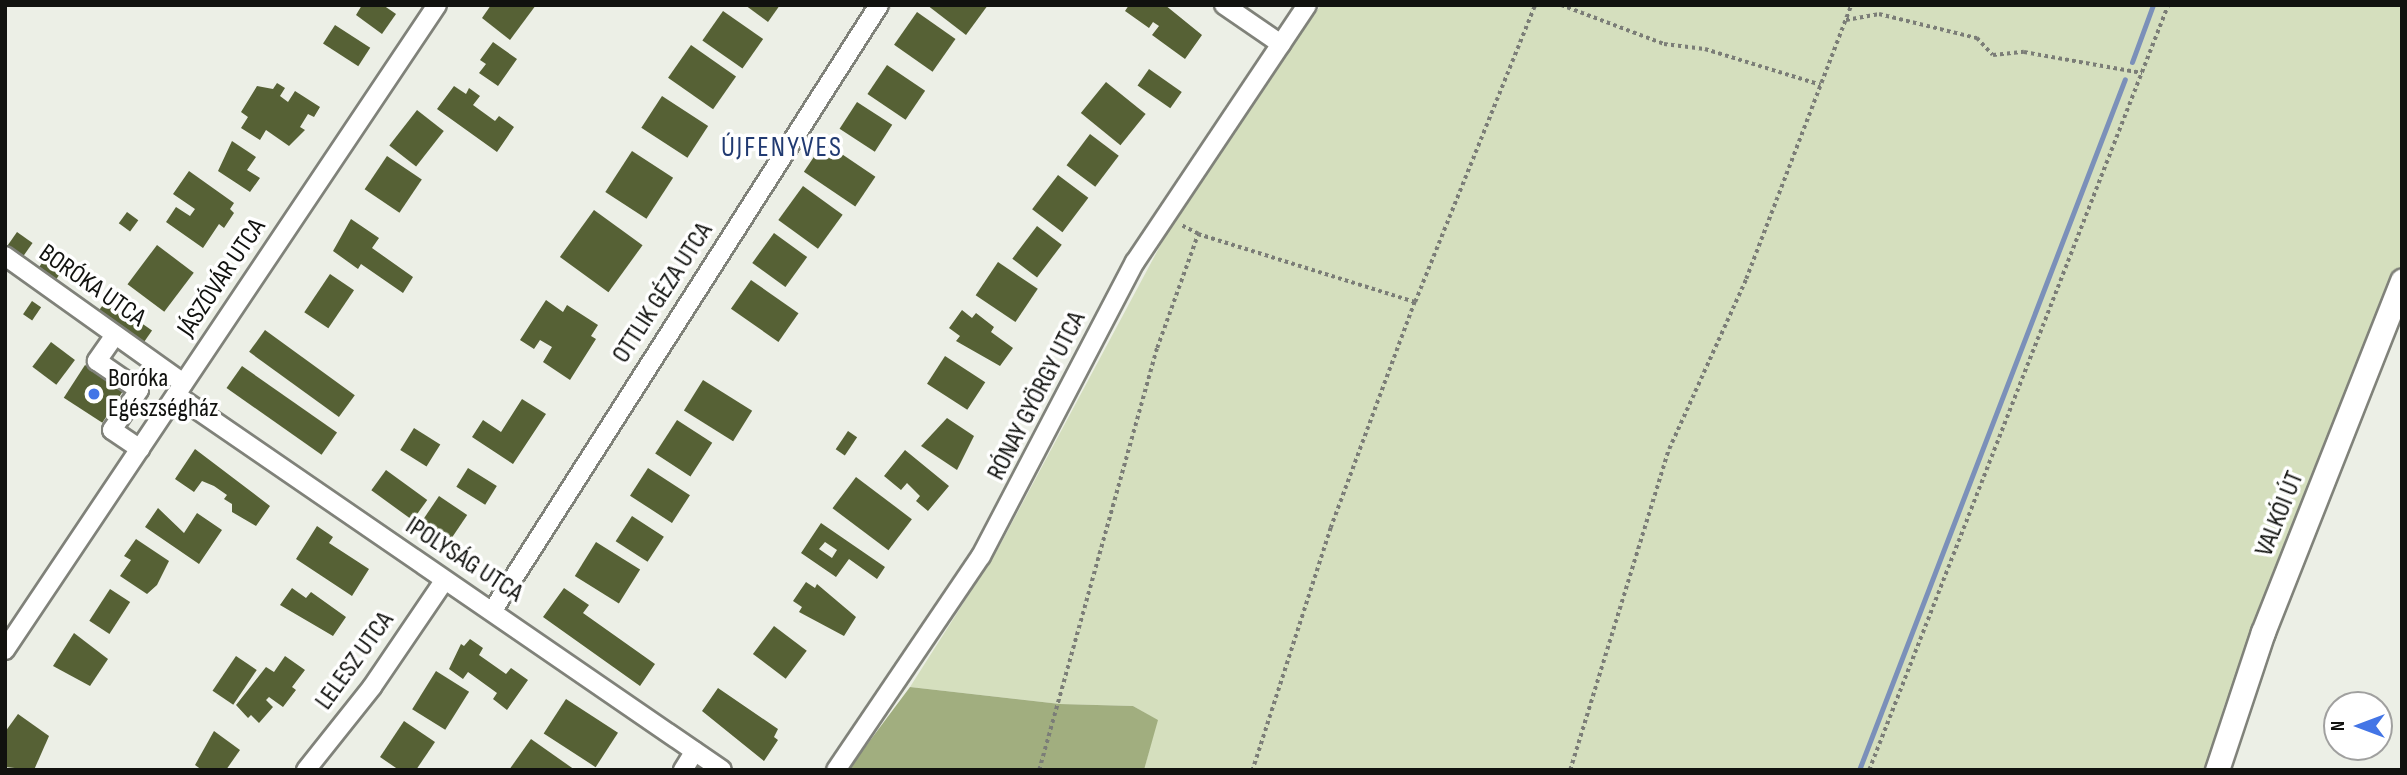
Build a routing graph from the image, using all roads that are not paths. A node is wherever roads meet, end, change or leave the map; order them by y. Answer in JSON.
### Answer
{"nodes":[{"id":1,"x":437,"y":5,"type":"edge"},
{"id":2,"x":878,"y":5,"type":"edge"},
{"id":3,"x":1224,"y":5,"type":"edge"},
{"id":4,"x":1307,"y":5,"type":"edge"},
{"id":5,"x":1281,"y":44,"type":"junction"},
{"id":6,"x":5,"y":256,"type":"edge"},
{"id":7,"x":2402,"y":281,"type":"edge"},
{"id":8,"x":115,"y":335,"type":"junction"},
{"id":9,"x":180,"y":389,"type":"junction"},
{"id":10,"x":140,"y":449,"type":"junction"},
{"id":11,"x":444,"y":581,"type":"junction"},
{"id":12,"x":493,"y":610,"type":"junction"},
{"id":13,"x":5,"y":650,"type":"edge"},
{"id":14,"x":695,"y":751,"type":"junction"},
{"id":15,"x":306,"y":770,"type":"edge"},
{"id":16,"x":683,"y":770,"type":"edge"},
{"id":17,"x":722,"y":770,"type":"edge"},
{"id":18,"x":836,"y":770,"type":"edge"},
{"id":19,"x":2217,"y":770,"type":"edge"}],
"edges":[{"from":1,"to":9,"type":"street","name":"JÁSZÓVÁR UTCA"},
{"from":2,"to":12,"type":"street","name":"OTTLIK GÉZA UTCA"},
{"from":3,"to":5,"type":"street"},
{"from":4,"to":5,"type":"street","name":"RÓNAY GYÖRGY UTCA"},
{"from":5,"to":18,"type":"street","name":"RÓNAY GYÖRGY UTCA"},
{"from":6,"to":8,"type":"street","name":"BORÓKA UTCA"},
{"from":7,"to":19,"type":"main road","name":"VALKÓI ÚT"},
{"from":8,"to":9,"type":"street","name":"BORÓKA UTCA"},
{"from":8,"to":10,"type":"street"},
{"from":9,"to":10,"type":"street","name":"JÁSZÓVÁR UTCA"},
{"from":9,"to":11,"type":"street","name":"IPOLYSÁG UTCA"},
{"from":10,"to":13,"type":"street","name":"JÁSZÓVÁR UTCA"},
{"from":11,"to":12,"type":"street","name":"IPOLYSÁG UTCA"},
{"from":11,"to":15,"type":"street","name":"LELESZ UTCA"},
{"from":12,"to":14,"type":"street","name":"IPOLYSÁG UTCA"},
{"from":14,"to":16,"type":"street"},
{"from":14,"to":17,"type":"street","name":"IPOLYSÁG UTCA"}]}
